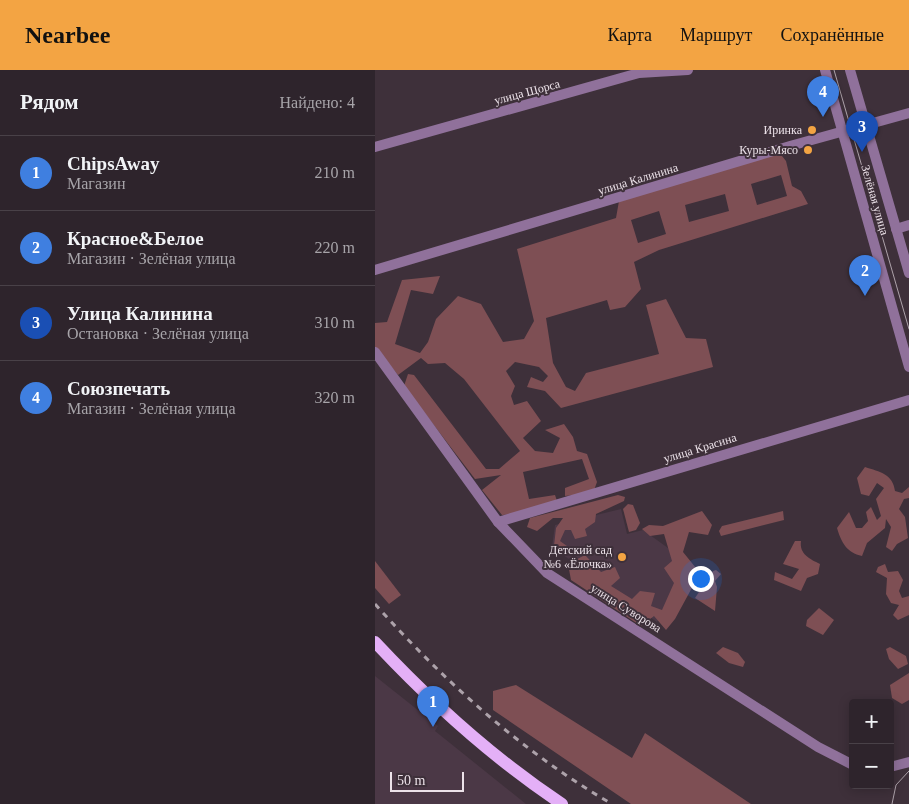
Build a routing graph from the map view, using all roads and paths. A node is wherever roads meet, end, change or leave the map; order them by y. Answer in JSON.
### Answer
{"nodes":[{"id":1,"x":688,"y":70,"type":"edge"},
{"id":2,"x":825,"y":70,"type":"edge"},
{"id":3,"x":850,"y":70,"type":"edge"},
{"id":4,"x":909,"y":113,"type":"edge"},
{"id":5,"x":867,"y":125,"type":"junction"},
{"id":6,"x":842,"y":131,"type":"junction"},
{"id":7,"x":375,"y":147,"type":"edge"},
{"id":8,"x":909,"y":225,"type":"edge"},
{"id":9,"x":896,"y":229,"type":"junction"},
{"id":10,"x":375,"y":270,"type":"edge"},
{"id":11,"x":909,"y":273,"type":"edge"},
{"id":12,"x":375,"y":352,"type":"edge"},
{"id":13,"x":909,"y":367,"type":"edge"},
{"id":14,"x":909,"y":400,"type":"edge"},
{"id":15,"x":498,"y":522,"type":"junction"},
{"id":16,"x":375,"y":642,"type":"edge"},
{"id":17,"x":909,"y":762,"type":"edge"},
{"id":18,"x":849,"y":763,"type":"edge"},
{"id":19,"x":894,"y":765,"type":"edge"},
{"id":20,"x":562,"y":804,"type":"edge"}],
"edges":[{"from":1,"to":7,"type":"street","name":"улица Щорса"},
{"from":2,"to":6,"type":"street","name":"Зелёная улица"},
{"from":3,"to":5,"type":"street","name":"Зелёная улица"},
{"from":4,"to":5,"type":"street","name":"улица Калинина"},
{"from":5,"to":6,"type":"street","name":"улица Калинина"},
{"from":5,"to":9,"type":"street","name":"Зелёная улица"},
{"from":6,"to":10,"type":"street","name":"улица Калинина"},
{"from":6,"to":13,"type":"street","name":"Зелёная улица"},
{"from":8,"to":9,"type":"street"},
{"from":9,"to":11,"type":"street","name":"Зелёная улица"},
{"from":12,"to":15,"type":"street","name":"улица Суворова"},
{"from":14,"to":15,"type":"street","name":"улица Красина"},
{"from":15,"to":18,"type":"street","name":"улица Суворова"},
{"from":16,"to":20,"type":"main road"},
{"from":17,"to":19,"type":"street"}]}
